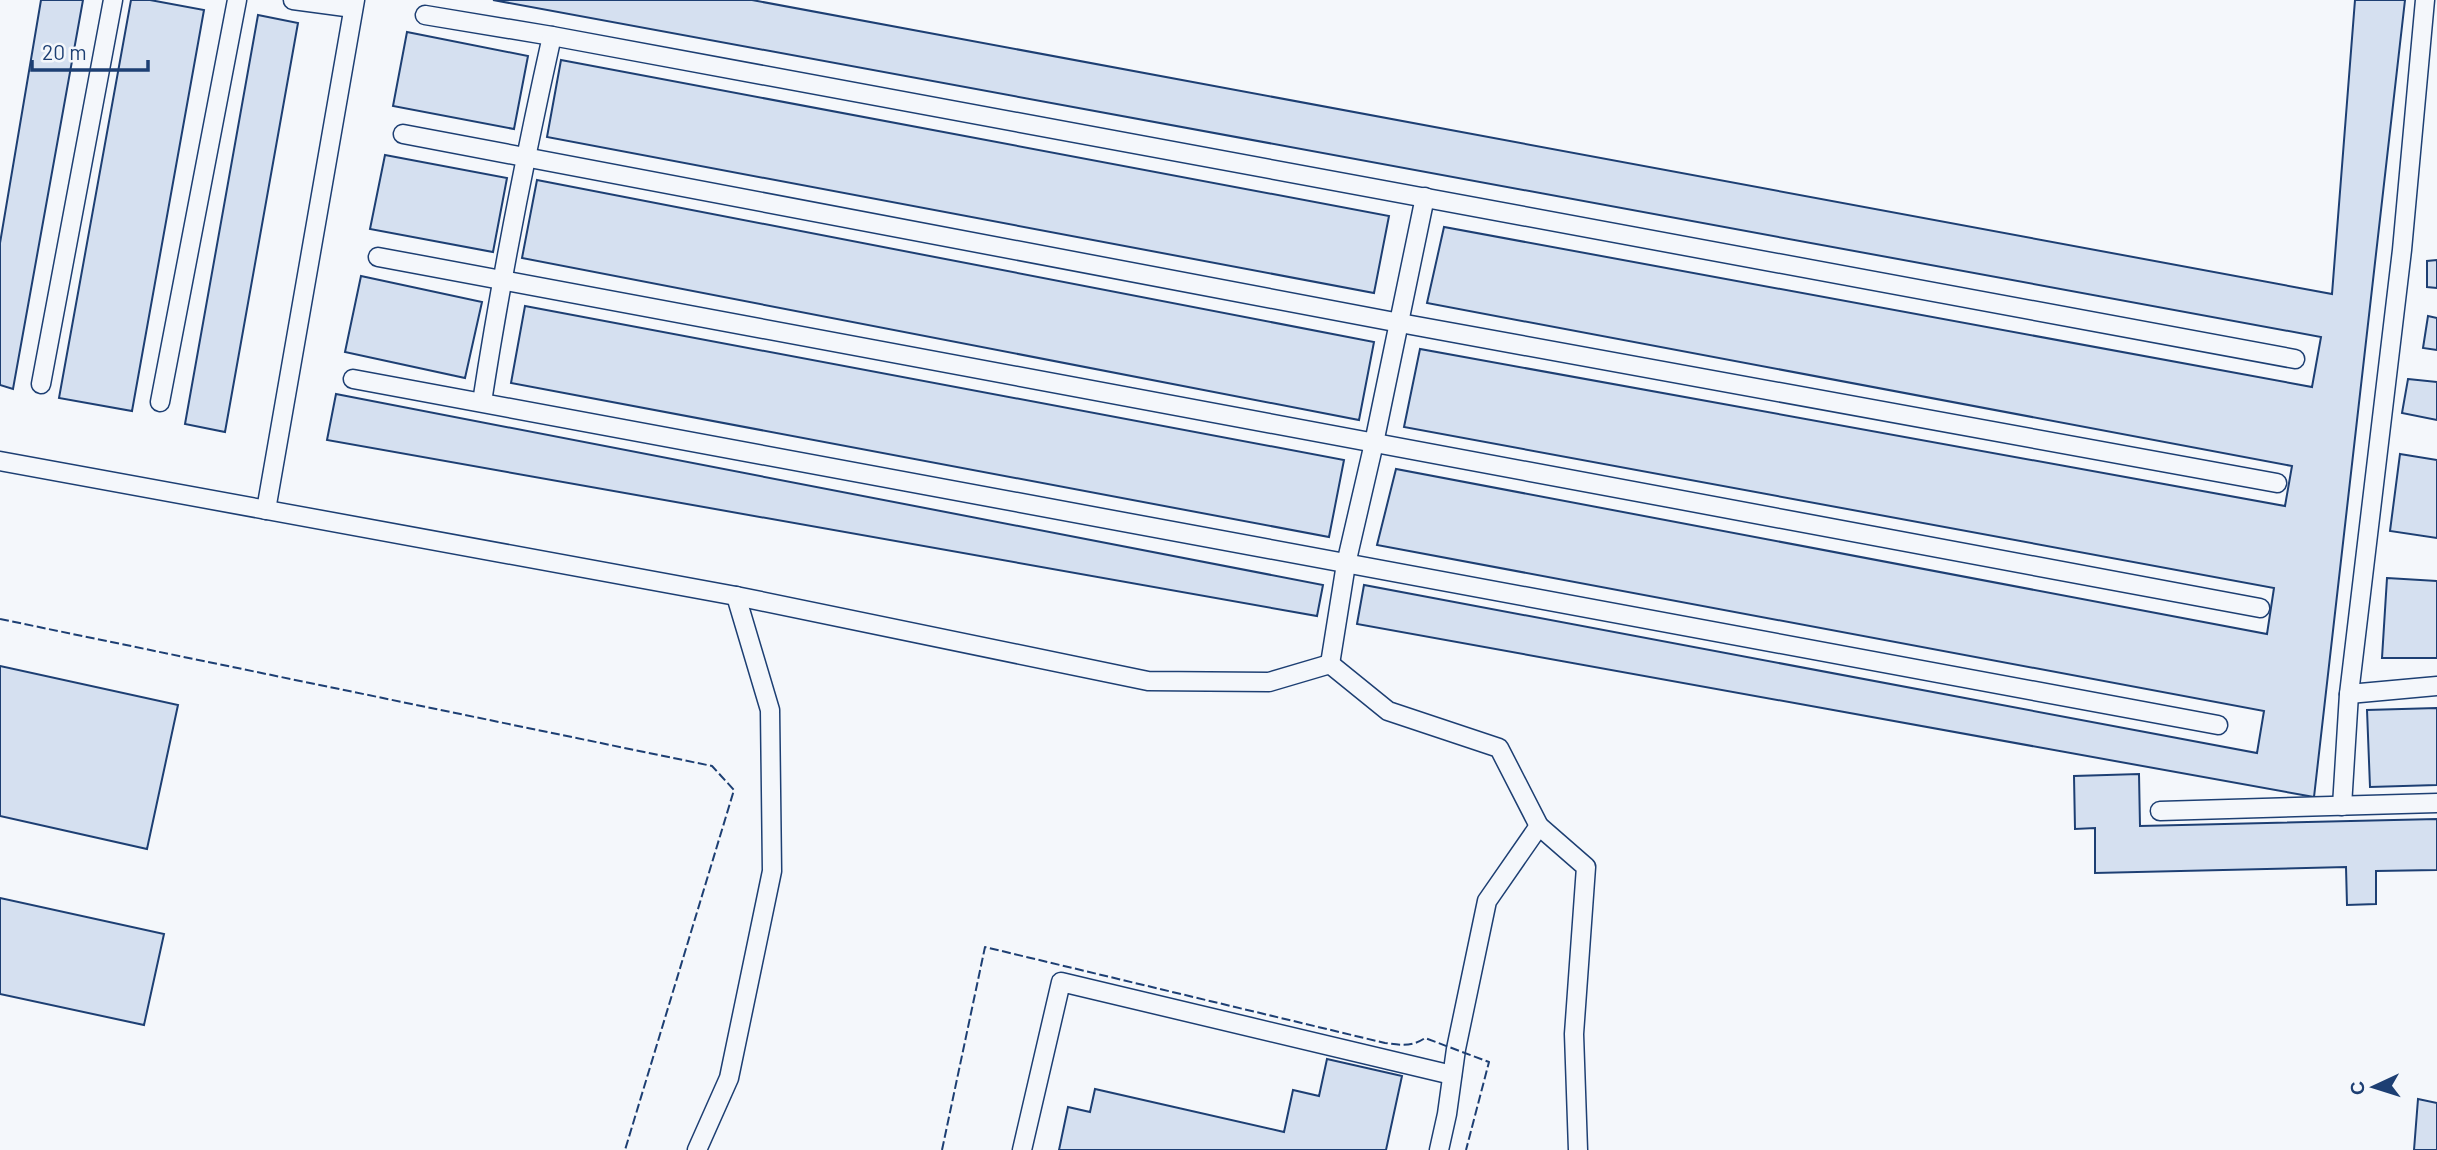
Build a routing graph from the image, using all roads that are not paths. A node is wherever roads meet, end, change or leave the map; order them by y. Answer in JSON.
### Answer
{"nodes":[{"id":1,"x":113,"y":0,"type":"edge"},
{"id":2,"x":237,"y":0,"type":"edge"},
{"id":3,"x":293,"y":0,"type":"edge"},
{"id":4,"x":2425,"y":0,"type":"edge"},
{"id":5,"x":354,"y":4,"type":"edge"},
{"id":6,"x":425,"y":15,"type":"dead end"},
{"id":7,"x":552,"y":36,"type":"junction"},
{"id":8,"x":403,"y":134,"type":"dead end"},
{"id":9,"x":525,"y":157,"type":"junction"},
{"id":10,"x":1425,"y":197,"type":"junction"},
{"id":11,"x":378,"y":257,"type":"dead end"},
{"id":12,"x":501,"y":281,"type":"junction"},
{"id":13,"x":1400,"y":323,"type":"junction"},
{"id":14,"x":2295,"y":359,"type":"dead end"},
{"id":15,"x":353,"y":379,"type":"dead end"},
{"id":16,"x":41,"y":384,"type":"dead end"},
{"id":17,"x":160,"y":402,"type":"dead end"},
{"id":18,"x":482,"y":402,"type":"junction"},
{"id":19,"x":1374,"y":443,"type":"junction"},
{"id":20,"x":0,"y":461,"type":"edge"},
{"id":21,"x":2277,"y":483,"type":"dead end"},
{"id":22,"x":266,"y":510,"type":"junction"},
{"id":23,"x":1346,"y":564,"type":"junction"},
{"id":24,"x":736,"y":596,"type":"junction"},
{"id":25,"x":2260,"y":608,"type":"dead end"},
{"id":26,"x":1330,"y":664,"type":"junction"},
{"id":27,"x":2437,"y":687,"type":"edge"},
{"id":28,"x":2348,"y":694,"type":"junction"},
{"id":29,"x":2218,"y":725,"type":"dead end"},
{"id":30,"x":2437,"y":803,"type":"edge"},
{"id":31,"x":2342,"y":806,"type":"junction"},
{"id":32,"x":2160,"y":811,"type":"dead end"},
{"id":33,"x":1539,"y":826,"type":"junction"},
{"id":34,"x":1452,"y":1075,"type":"junction"},
{"id":35,"x":697,"y":1150,"type":"edge"},
{"id":36,"x":1022,"y":1150,"type":"edge"},
{"id":37,"x":1439,"y":1150,"type":"edge"},
{"id":38,"x":1578,"y":1150,"type":"edge"}],
"edges":[{"from":1,"to":16,"type":"lane"},
{"from":2,"to":17,"type":"lane"},
{"from":3,"to":5,"type":"lane"},
{"from":4,"to":28,"type":"lane"},
{"from":5,"to":22,"type":"lane"},
{"from":6,"to":7,"type":"lane"},
{"from":7,"to":9,"type":"lane"},
{"from":7,"to":10,"type":"lane"},
{"from":8,"to":9,"type":"lane"},
{"from":9,"to":12,"type":"lane"},
{"from":9,"to":13,"type":"lane"},
{"from":10,"to":13,"type":"lane"},
{"from":10,"to":14,"type":"lane"},
{"from":11,"to":12,"type":"lane"},
{"from":12,"to":18,"type":"lane"},
{"from":12,"to":19,"type":"lane"},
{"from":13,"to":19,"type":"lane"},
{"from":13,"to":21,"type":"lane"},
{"from":15,"to":18,"type":"lane"},
{"from":18,"to":23,"type":"lane"},
{"from":19,"to":23,"type":"lane"},
{"from":19,"to":25,"type":"lane"},
{"from":20,"to":22,"type":"lane"},
{"from":22,"to":24,"type":"lane"},
{"from":23,"to":26,"type":"lane"},
{"from":23,"to":29,"type":"lane"},
{"from":24,"to":26,"type":"lane"},
{"from":24,"to":35,"type":"lane"},
{"from":26,"to":33,"type":"lane"},
{"from":27,"to":28,"type":"lane"},
{"from":28,"to":31,"type":"lane"},
{"from":30,"to":31,"type":"lane"},
{"from":31,"to":32,"type":"lane"},
{"from":33,"to":34,"type":"lane"},
{"from":33,"to":38,"type":"lane"},
{"from":34,"to":36,"type":"lane"},
{"from":34,"to":37,"type":"lane"}]}
